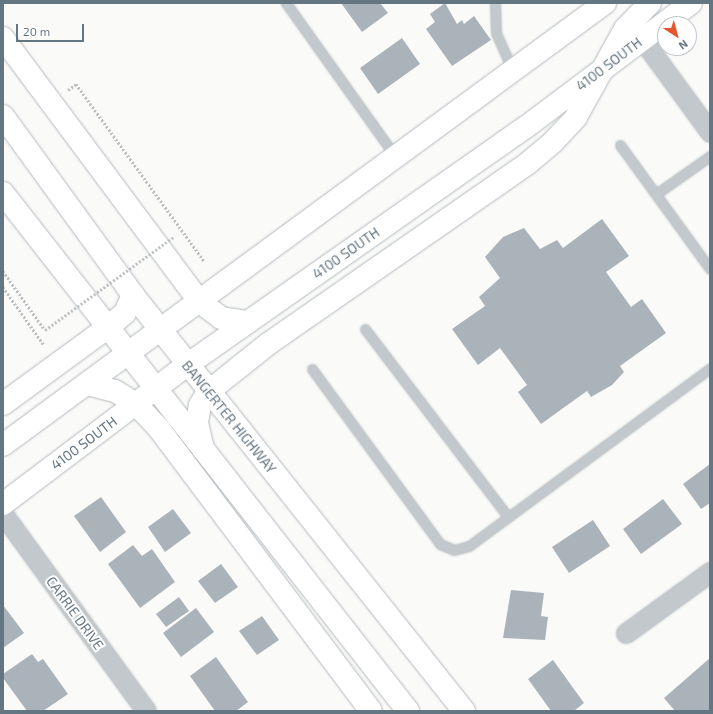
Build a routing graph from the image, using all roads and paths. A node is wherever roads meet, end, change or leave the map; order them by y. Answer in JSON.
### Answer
{"nodes":[{"id":1,"x":286,"y":3,"type":"edge"},
{"id":2,"x":495,"y":3,"type":"edge"},
{"id":3,"x":605,"y":3,"type":"edge"},
{"id":4,"x":650,"y":3,"type":"edge"},
{"id":5,"x":691,"y":3,"type":"edge"},
{"id":6,"x":3,"y":38,"type":"edge"},
{"id":7,"x":642,"y":39,"type":"junction"},
{"id":8,"x":605,"y":67,"type":"junction"},
{"id":9,"x":513,"y":70,"type":"junction"},
{"id":10,"x":73,"y":96,"type":"dead end"},
{"id":11,"x":3,"y":116,"type":"edge"},
{"id":12,"x":710,"y":132,"type":"edge"},
{"id":13,"x":620,"y":145,"type":"dead end"},
{"id":14,"x":710,"y":156,"type":"edge"},
{"id":15,"x":396,"y":157,"type":"junction"},
{"id":16,"x":3,"y":193,"type":"edge"},
{"id":17,"x":656,"y":194,"type":"junction"},
{"id":18,"x":171,"y":230,"type":"dead end"},
{"id":19,"x":205,"y":262,"type":"dead end"},
{"id":20,"x":710,"y":268,"type":"edge"},
{"id":21,"x":3,"y":271,"type":"edge"},
{"id":22,"x":3,"y":287,"type":"edge"},
{"id":23,"x":133,"y":296,"type":"junction"},
{"id":24,"x":200,"y":302,"type":"junction"},
{"id":25,"x":247,"y":322,"type":"junction"},
{"id":26,"x":107,"y":328,"type":"junction"},
{"id":27,"x":364,"y":329,"type":"dead end"},
{"id":28,"x":161,"y":331,"type":"junction"},
{"id":29,"x":47,"y":350,"type":"dead end"},
{"id":30,"x":128,"y":355,"type":"junction"},
{"id":31,"x":187,"y":365,"type":"junction"},
{"id":32,"x":710,"y":368,"type":"edge"},
{"id":33,"x":312,"y":369,"type":"dead end"},
{"id":34,"x":88,"y":384,"type":"junction"},
{"id":35,"x":155,"y":390,"type":"junction"},
{"id":36,"x":208,"y":392,"type":"junction"},
{"id":37,"x":3,"y":404,"type":"edge"},
{"id":38,"x":136,"y":404,"type":"junction"},
{"id":39,"x":3,"y":445,"type":"edge"},
{"id":40,"x":203,"y":449,"type":"junction"},
{"id":41,"x":3,"y":504,"type":"edge"},
{"id":42,"x":3,"y":514,"type":"edge"},
{"id":43,"x":508,"y":517,"type":"junction"},
{"id":44,"x":710,"y":572,"type":"edge"},
{"id":45,"x":626,"y":634,"type":"dead end"},
{"id":46,"x":146,"y":711,"type":"edge"},
{"id":47,"x":371,"y":711,"type":"edge"},
{"id":48,"x":408,"y":711,"type":"edge"},
{"id":49,"x":464,"y":711,"type":"edge"}],
"edges":[{"from":1,"to":15,"type":"lane"},
{"from":2,"to":9,"type":"lane"},
{"from":3,"to":9,"type":"main road"},
{"from":4,"to":8,"type":"main road"},
{"from":5,"to":7,"type":"main road","name":"4100 SOUTH"},
{"from":6,"to":24,"type":"main road"},
{"from":7,"to":8,"type":"main road","name":"4100 SOUTH"},
{"from":7,"to":12,"type":"street"},
{"from":8,"to":25,"type":"main road","name":"4100 SOUTH"},
{"from":8,"to":36,"type":"main road"},
{"from":9,"to":15,"type":"main road"},
{"from":10,"to":19,"type":"path"},
{"from":11,"to":23,"type":"main road","name":"BANGERTER HIGHWAY"},
{"from":13,"to":17,"type":"lane"},
{"from":14,"to":17,"type":"lane"},
{"from":15,"to":24,"type":"main road"},
{"from":16,"to":26,"type":"main road"},
{"from":17,"to":20,"type":"lane"},
{"from":18,"to":21,"type":"path","bridge":true},
{"from":22,"to":29,"type":"path"},
{"from":23,"to":26,"type":"main road"},
{"from":23,"to":28,"type":"main road","name":"BANGERTER HIGHWAY"},
{"from":24,"to":25,"type":"main road"},
{"from":24,"to":28,"type":"main road"},
{"from":25,"to":31,"type":"main road","name":"4100 SOUTH"},
{"from":26,"to":30,"type":"main road"},
{"from":26,"to":37,"type":"main road"},
{"from":27,"to":43,"type":"lane"},
{"from":28,"to":30,"type":"main road"},
{"from":28,"to":31,"type":"main road","name":"BANGERTER HIGHWAY"},
{"from":30,"to":34,"type":"main road"},
{"from":30,"to":35,"type":"main road"},
{"from":31,"to":35,"type":"main road","name":"4100 SOUTH"},
{"from":31,"to":36,"type":"main road","name":"BANGERTER HIGHWAY"},
{"from":32,"to":43,"type":"lane"},
{"from":33,"to":43,"type":"lane"},
{"from":34,"to":38,"type":"main road"},
{"from":34,"to":39,"type":"main road"},
{"from":35,"to":38,"type":"main road","name":"4100 SOUTH"},
{"from":35,"to":40,"type":"main road"},
{"from":36,"to":40,"type":"main road"},
{"from":36,"to":49,"type":"main road","name":"BANGERTER HIGHWAY"},
{"from":38,"to":41,"type":"main road","name":"4100 SOUTH"},
{"from":38,"to":47,"type":"main road"},
{"from":40,"to":48,"type":"main road"},
{"from":42,"to":46,"type":"street","name":"CARRIE DRIVE"},
{"from":44,"to":45,"type":"street"}]}
